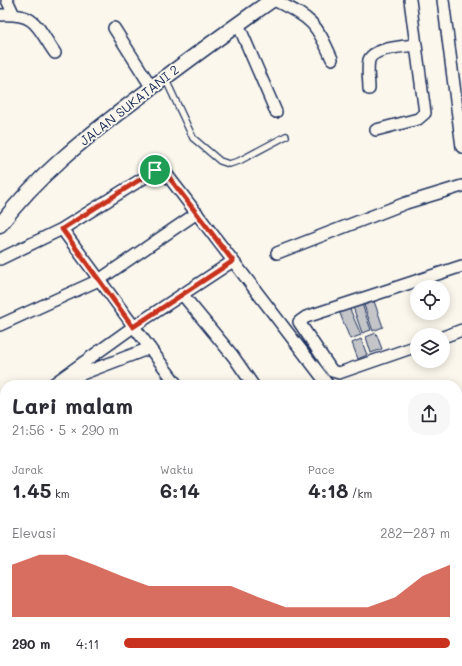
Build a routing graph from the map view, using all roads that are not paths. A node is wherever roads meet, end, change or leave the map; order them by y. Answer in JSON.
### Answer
{"nodes":[{"id":1,"x":7,"y":0,"type":"edge"},
{"id":2,"x":273,"y":0,"type":"edge"},
{"id":3,"x":410,"y":0,"type":"edge"},
{"id":4,"x":443,"y":0,"type":"edge"},
{"id":5,"x":0,"y":15,"type":"edge"},
{"id":6,"x":14,"y":15,"type":"junction"},
{"id":7,"x":238,"y":24,"type":"junction"},
{"id":8,"x":114,"y":28,"type":"dead end"},
{"id":9,"x":416,"y":44,"type":"junction"},
{"id":10,"x":55,"y":53,"type":"dead end"},
{"id":11,"x":332,"y":59,"type":"dead end"},
{"id":12,"x":165,"y":78,"type":"junction"},
{"id":13,"x":152,"y":88,"type":"junction"},
{"id":14,"x":369,"y":89,"type":"dead end"},
{"id":15,"x":276,"y":112,"type":"dead end"},
{"id":16,"x":376,"y":130,"type":"dead end"},
{"id":17,"x":286,"y":136,"type":"dead end"},
{"id":18,"x":462,"y":144,"type":"edge"},
{"id":19,"x":462,"y":186,"type":"edge"},
{"id":20,"x":197,"y":213,"type":"junction"},
{"id":21,"x":0,"y":225,"type":"edge"},
{"id":22,"x":62,"y":229,"type":"junction"},
{"id":23,"x":277,"y":253,"type":"dead end"},
{"id":24,"x":0,"y":259,"type":"edge"},
{"id":25,"x":233,"y":261,"type":"junction"},
{"id":26,"x":462,"y":266,"type":"edge"},
{"id":27,"x":99,"y":280,"type":"junction"},
{"id":28,"x":182,"y":294,"type":"junction"},
{"id":29,"x":0,"y":325,"type":"edge"},
{"id":30,"x":133,"y":327,"type":"junction"},
{"id":31,"x":462,"y":330,"type":"edge"},
{"id":32,"x":450,"y":334,"type":"edge"},
{"id":33,"x":150,"y":348,"type":"junction"},
{"id":34,"x":410,"y":348,"type":"edge"},
{"id":35,"x":59,"y":380,"type":"edge"},
{"id":36,"x":65,"y":380,"type":"edge"},
{"id":37,"x":173,"y":380,"type":"edge"},
{"id":38,"x":250,"y":380,"type":"edge"},
{"id":39,"x":324,"y":380,"type":"edge"}],
"edges":[{"from":1,"to":6,"type":"street"},
{"from":2,"to":7,"type":"street","name":"JALAN SUKATANI 2"},
{"from":2,"to":11,"type":"street"},
{"from":3,"to":9,"type":"street"},
{"from":4,"to":18,"type":"street"},
{"from":5,"to":6,"type":"street"},
{"from":6,"to":10,"type":"street"},
{"from":7,"to":12,"type":"street","name":"JALAN SUKATANI 2"},
{"from":7,"to":15,"type":"street"},
{"from":8,"to":13,"type":"street"},
{"from":9,"to":14,"type":"street"},
{"from":9,"to":16,"type":"street"},
{"from":12,"to":13,"type":"street","name":"JALAN SUKATANI 2"},
{"from":12,"to":17,"type":"lane"},
{"from":13,"to":21,"type":"street","name":"JALAN SUKATANI 2"},
{"from":19,"to":23,"type":"street"},
{"from":20,"to":22,"type":"street"},
{"from":20,"to":25,"type":"street"},
{"from":20,"to":27,"type":"street"},
{"from":22,"to":24,"type":"street"},
{"from":22,"to":27,"type":"street"},
{"from":25,"to":28,"type":"street"},
{"from":25,"to":39,"type":"street"},
{"from":26,"to":34,"type":"street"},
{"from":27,"to":29,"type":"street"},
{"from":27,"to":30,"type":"street"},
{"from":28,"to":30,"type":"street"},
{"from":28,"to":38,"type":"street"},
{"from":30,"to":33,"type":"street"},
{"from":30,"to":35,"type":"street"},
{"from":31,"to":32,"type":"street"},
{"from":33,"to":36,"type":"street"},
{"from":33,"to":37,"type":"street"}]}
